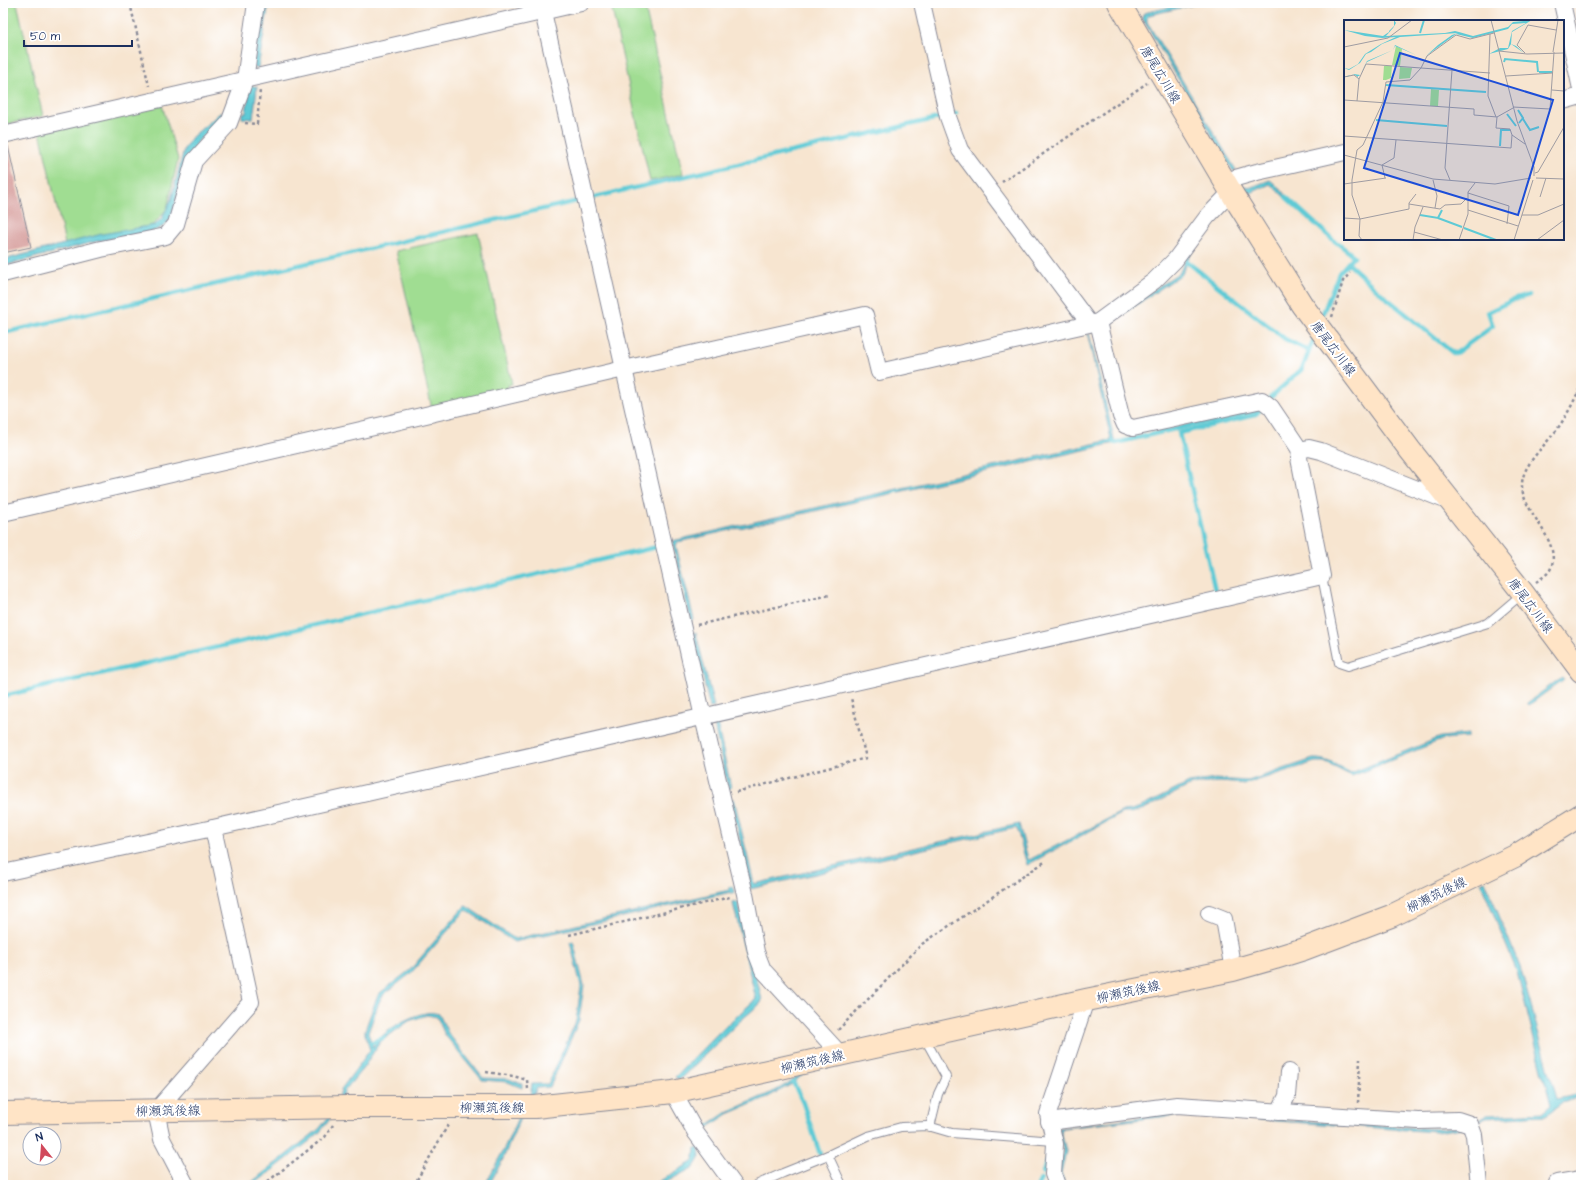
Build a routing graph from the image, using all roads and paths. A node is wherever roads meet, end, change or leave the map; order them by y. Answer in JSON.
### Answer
{"nodes":[{"id":1,"x":130,"y":3,"type":"edge"},
{"id":2,"x":256,"y":3,"type":"edge"},
{"id":3,"x":581,"y":3,"type":"edge"},
{"id":4,"x":922,"y":3,"type":"edge"},
{"id":5,"x":1118,"y":3,"type":"edge"},
{"id":6,"x":1562,"y":3,"type":"edge"},
{"id":7,"x":542,"y":12,"type":"junction"},
{"id":8,"x":1160,"y":73,"type":"junction"},
{"id":9,"x":262,"y":76,"type":"junction"},
{"id":10,"x":245,"y":80,"type":"junction"},
{"id":11,"x":1581,"y":89,"type":"edge"},
{"id":12,"x":1581,"y":96,"type":"edge"},
{"id":13,"x":152,"y":101,"type":"junction"},
{"id":14,"x":1564,"y":101,"type":"edge"},
{"id":15,"x":229,"y":122,"type":"junction"},
{"id":16,"x":3,"y":135,"type":"edge"},
{"id":17,"x":1344,"y":152,"type":"edge"},
{"id":18,"x":1228,"y":187,"type":"junction"},
{"id":19,"x":990,"y":190,"type":"junction"},
{"id":20,"x":1350,"y":273,"type":"dead end"},
{"id":21,"x":3,"y":274,"type":"edge"},
{"id":22,"x":1094,"y":322,"type":"junction"},
{"id":23,"x":1326,"y":337,"type":"junction"},
{"id":24,"x":624,"y":369,"type":"junction"},
{"id":25,"x":1581,"y":385,"type":"edge"},
{"id":26,"x":1300,"y":450,"type":"junction"},
{"id":27,"x":1452,"y":502,"type":"junction"},
{"id":28,"x":3,"y":513,"type":"edge"},
{"id":29,"x":1322,"y":576,"type":"junction"},
{"id":30,"x":1523,"y":593,"type":"junction"},
{"id":31,"x":830,"y":595,"type":"dead end"},
{"id":32,"x":683,"y":628,"type":"junction"},
{"id":33,"x":1581,"y":671,"type":"edge"},
{"id":34,"x":847,"y":683,"type":"junction"},
{"id":35,"x":703,"y":717,"type":"junction"},
{"id":36,"x":722,"y":796,"type":"junction"},
{"id":37,"x":1581,"y":815,"type":"edge"},
{"id":38,"x":213,"y":828,"type":"junction"},
{"id":39,"x":1046,"y":861,"type":"dead end"},
{"id":40,"x":3,"y":873,"type":"edge"},
{"id":41,"x":745,"y":894,"type":"junction"},
{"id":42,"x":1209,"y":913,"type":"dead end"},
{"id":43,"x":569,"y":935,"type":"dead end"},
{"id":44,"x":1233,"y":970,"type":"junction"},
{"id":45,"x":1086,"y":1000,"type":"junction"},
{"id":46,"x":924,"y":1036,"type":"junction"},
{"id":47,"x":835,"y":1048,"type":"junction"},
{"id":48,"x":1360,"y":1059,"type":"dead end"},
{"id":49,"x":486,"y":1072,"type":"dead end"},
{"id":50,"x":1289,"y":1072,"type":"dead end"},
{"id":51,"x":673,"y":1092,"type":"junction"},
{"id":52,"x":347,"y":1107,"type":"junction"},
{"id":53,"x":458,"y":1107,"type":"junction"},
{"id":54,"x":526,"y":1107,"type":"junction"},
{"id":55,"x":156,"y":1111,"type":"junction"},
{"id":56,"x":1279,"y":1112,"type":"junction"},
{"id":57,"x":3,"y":1113,"type":"edge"},
{"id":58,"x":1357,"y":1118,"type":"junction"},
{"id":59,"x":1049,"y":1122,"type":"junction"},
{"id":60,"x":930,"y":1126,"type":"junction"},
{"id":61,"x":1054,"y":1141,"type":"junction"},
{"id":62,"x":828,"y":1155,"type":"junction"},
{"id":63,"x":1581,"y":1179,"type":"edge"},
{"id":64,"x":1052,"y":1181,"type":"edge"},
{"id":65,"x":1557,"y":1183,"type":"dead end"},
{"id":66,"x":186,"y":1185,"type":"edge"},
{"id":67,"x":263,"y":1185,"type":"edge"},
{"id":68,"x":414,"y":1185,"type":"edge"},
{"id":69,"x":734,"y":1185,"type":"edge"},
{"id":70,"x":756,"y":1185,"type":"edge"},
{"id":71,"x":842,"y":1185,"type":"edge"},
{"id":72,"x":1479,"y":1185,"type":"edge"}],
"edges":[{"from":1,"to":13,"type":"path"},
{"from":2,"to":10,"type":"street"},
{"from":3,"to":7,"type":"street"},
{"from":4,"to":19,"type":"street"},
{"from":5,"to":8,"type":"main road","name":"唐尾広川線"},
{"from":6,"to":11,"type":"street"},
{"from":7,"to":9,"type":"street"},
{"from":7,"to":24,"type":"street"},
{"from":8,"to":18,"type":"main road","name":"唐尾広川線"},
{"from":8,"to":19,"type":"path"},
{"from":9,"to":10,"type":"street"},
{"from":9,"to":15,"type":"path"},
{"from":10,"to":13,"type":"street"},
{"from":10,"to":15,"type":"street"},
{"from":12,"to":14,"type":"street"},
{"from":13,"to":16,"type":"street"},
{"from":15,"to":21,"type":"street"},
{"from":17,"to":18,"type":"street"},
{"from":18,"to":22,"type":"street"},
{"from":18,"to":23,"type":"main road","name":"唐尾広川線"},
{"from":19,"to":22,"type":"street"},
{"from":20,"to":23,"type":"path"},
{"from":22,"to":24,"type":"street"},
{"from":22,"to":26,"type":"street"},
{"from":23,"to":27,"type":"main road","name":"唐尾広川線"},
{"from":24,"to":28,"type":"street"},
{"from":24,"to":32,"type":"street"},
{"from":25,"to":30,"type":"path"},
{"from":26,"to":27,"type":"street"},
{"from":26,"to":29,"type":"street"},
{"from":27,"to":30,"type":"main road","name":"唐尾広川線"},
{"from":29,"to":30,"type":"lane"},
{"from":29,"to":34,"type":"street"},
{"from":30,"to":33,"type":"main road","name":"唐尾広川線"},
{"from":31,"to":32,"type":"path"},
{"from":32,"to":35,"type":"street"},
{"from":34,"to":35,"type":"street"},
{"from":34,"to":36,"type":"path"},
{"from":35,"to":36,"type":"street"},
{"from":35,"to":38,"type":"street"},
{"from":36,"to":41,"type":"street"},
{"from":37,"to":44,"type":"main road","name":"柳瀬筑後線"},
{"from":38,"to":40,"type":"street"},
{"from":38,"to":55,"type":"street"},
{"from":39,"to":47,"type":"path"},
{"from":41,"to":43,"type":"path"},
{"from":41,"to":47,"type":"street"},
{"from":42,"to":44,"type":"street"},
{"from":44,"to":45,"type":"main road","name":"柳瀬筑後線"},
{"from":45,"to":46,"type":"main road","name":"柳瀬筑後線"},
{"from":45,"to":59,"type":"street"},
{"from":46,"to":47,"type":"main road","name":"柳瀬筑後線"},
{"from":46,"to":60,"type":"lane"},
{"from":47,"to":51,"type":"main road","name":"柳瀬筑後線"},
{"from":48,"to":58,"type":"path"},
{"from":49,"to":54,"type":"path"},
{"from":50,"to":56,"type":"street"},
{"from":51,"to":54,"type":"main road","name":"柳瀬筑後線"},
{"from":51,"to":69,"type":"street"},
{"from":52,"to":53,"type":"main road","name":"柳瀬筑後線"},
{"from":52,"to":55,"type":"main road","name":"柳瀬筑後線"},
{"from":52,"to":67,"type":"path"},
{"from":53,"to":54,"type":"main road","name":"柳瀬筑後線"},
{"from":53,"to":68,"type":"path"},
{"from":55,"to":57,"type":"main road","name":"柳瀬筑後線"},
{"from":55,"to":66,"type":"street"},
{"from":56,"to":58,"type":"street"},
{"from":56,"to":59,"type":"street"},
{"from":58,"to":72,"type":"street"},
{"from":59,"to":61,"type":"street"},
{"from":60,"to":61,"type":"lane"},
{"from":60,"to":62,"type":"lane"},
{"from":61,"to":64,"type":"street"},
{"from":62,"to":70,"type":"lane"},
{"from":62,"to":71,"type":"lane"},
{"from":63,"to":65,"type":"street"}]}
